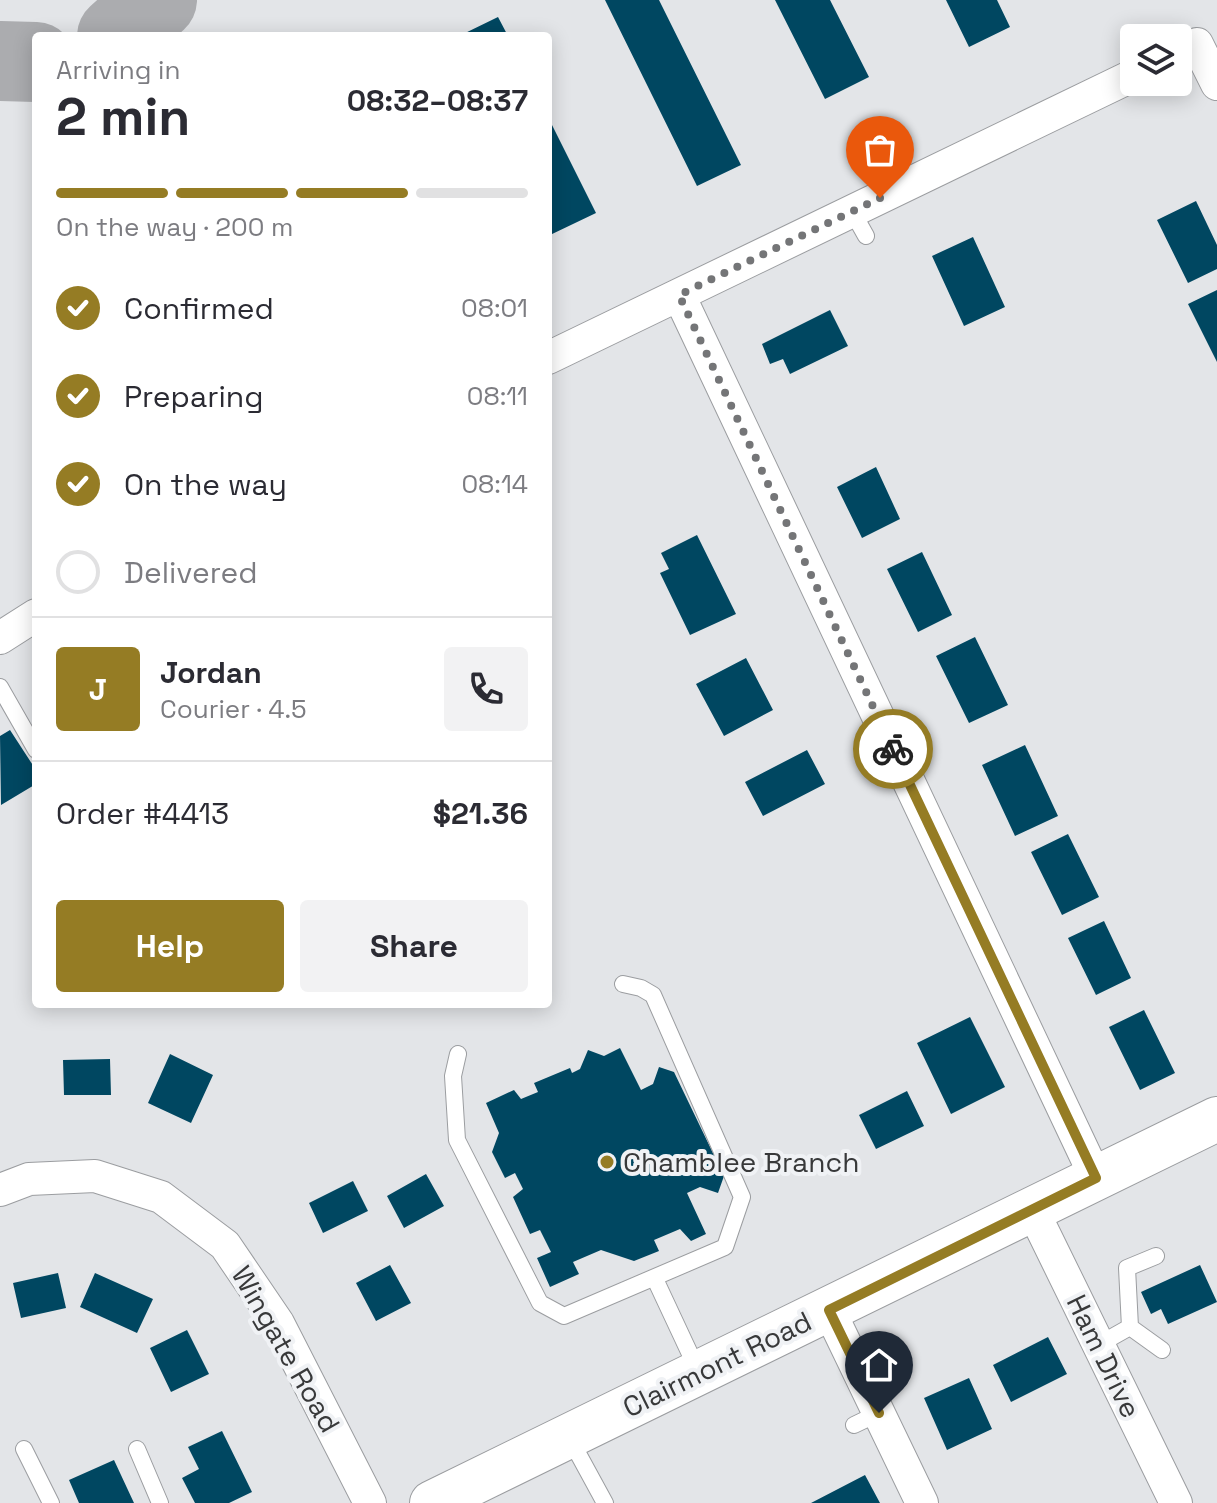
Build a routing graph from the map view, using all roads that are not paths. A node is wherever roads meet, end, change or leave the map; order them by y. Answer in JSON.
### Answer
{"nodes":[{"id":1,"x":1197,"y":44,"type":"edge"},
{"id":2,"x":1120,"y":83,"type":"edge"},
{"id":3,"x":1217,"y":84,"type":"edge"},
{"id":4,"x":679,"y":295,"type":"junction"},
{"id":5,"x":552,"y":356,"type":"edge"},
{"id":6,"x":32,"y":618,"type":"edge"},
{"id":7,"x":0,"y":638,"type":"edge"},
{"id":8,"x":0,"y":687,"type":"edge"},
{"id":9,"x":32,"y":743,"type":"edge"},
{"id":10,"x":623,"y":984,"type":"dead end"},
{"id":11,"x":458,"y":1054,"type":"dead end"},
{"id":12,"x":1217,"y":1119,"type":"edge"},
{"id":13,"x":1096,"y":1178,"type":"junction"},
{"id":14,"x":0,"y":1190,"type":"edge"},
{"id":15,"x":1032,"y":1209,"type":"junction"},
{"id":16,"x":1156,"y":1256,"type":"dead end"},
{"id":17,"x":655,"y":1279,"type":"junction"},
{"id":18,"x":829,"y":1310,"type":"junction"},
{"id":19,"x":1130,"y":1327,"type":"junction"},
{"id":20,"x":1098,"y":1345,"type":"junction"},
{"id":21,"x":1162,"y":1350,"type":"dead end"},
{"id":22,"x":698,"y":1373,"type":"junction"},
{"id":23,"x":569,"y":1436,"type":"junction"},
{"id":24,"x":24,"y":1449,"type":"dead end"},
{"id":25,"x":137,"y":1449,"type":"dead end"},
{"id":26,"x":51,"y":1503,"type":"edge"},
{"id":27,"x":160,"y":1503,"type":"edge"},
{"id":28,"x":370,"y":1503,"type":"edge"},
{"id":29,"x":432,"y":1503,"type":"edge"},
{"id":30,"x":605,"y":1503,"type":"edge"},
{"id":31,"x":922,"y":1503,"type":"edge"},
{"id":32,"x":1176,"y":1503,"type":"edge"}],
"edges":[{"from":1,"to":3,"type":"street"},
{"from":2,"to":4,"type":"street"},
{"from":4,"to":5,"type":"street"},
{"from":4,"to":13,"type":"street"},
{"from":6,"to":7,"type":"street"},
{"from":8,"to":9,"type":"lane"},
{"from":10,"to":17,"type":"lane"},
{"from":11,"to":17,"type":"lane"},
{"from":12,"to":13,"type":"main road","name":"Clairmont Road"},
{"from":13,"to":15,"type":"main road","name":"Clairmont Road"},
{"from":14,"to":28,"type":"street","name":"Wingate Road"},
{"from":15,"to":18,"type":"main road","name":"Clairmont Road"},
{"from":15,"to":20,"type":"street","name":"Ham Drive"},
{"from":16,"to":19,"type":"lane"},
{"from":17,"to":22,"type":"lane"},
{"from":18,"to":22,"type":"main road","name":"Clairmont Road"},
{"from":18,"to":31,"type":"street"},
{"from":19,"to":20,"type":"lane"},
{"from":19,"to":21,"type":"lane"},
{"from":20,"to":32,"type":"street","name":"Ham Drive"},
{"from":22,"to":23,"type":"main road","name":"Clairmont Road"},
{"from":23,"to":29,"type":"main road","name":"Clairmont Road"},
{"from":23,"to":30,"type":"lane"},
{"from":24,"to":26,"type":"lane"},
{"from":25,"to":27,"type":"lane"}]}
